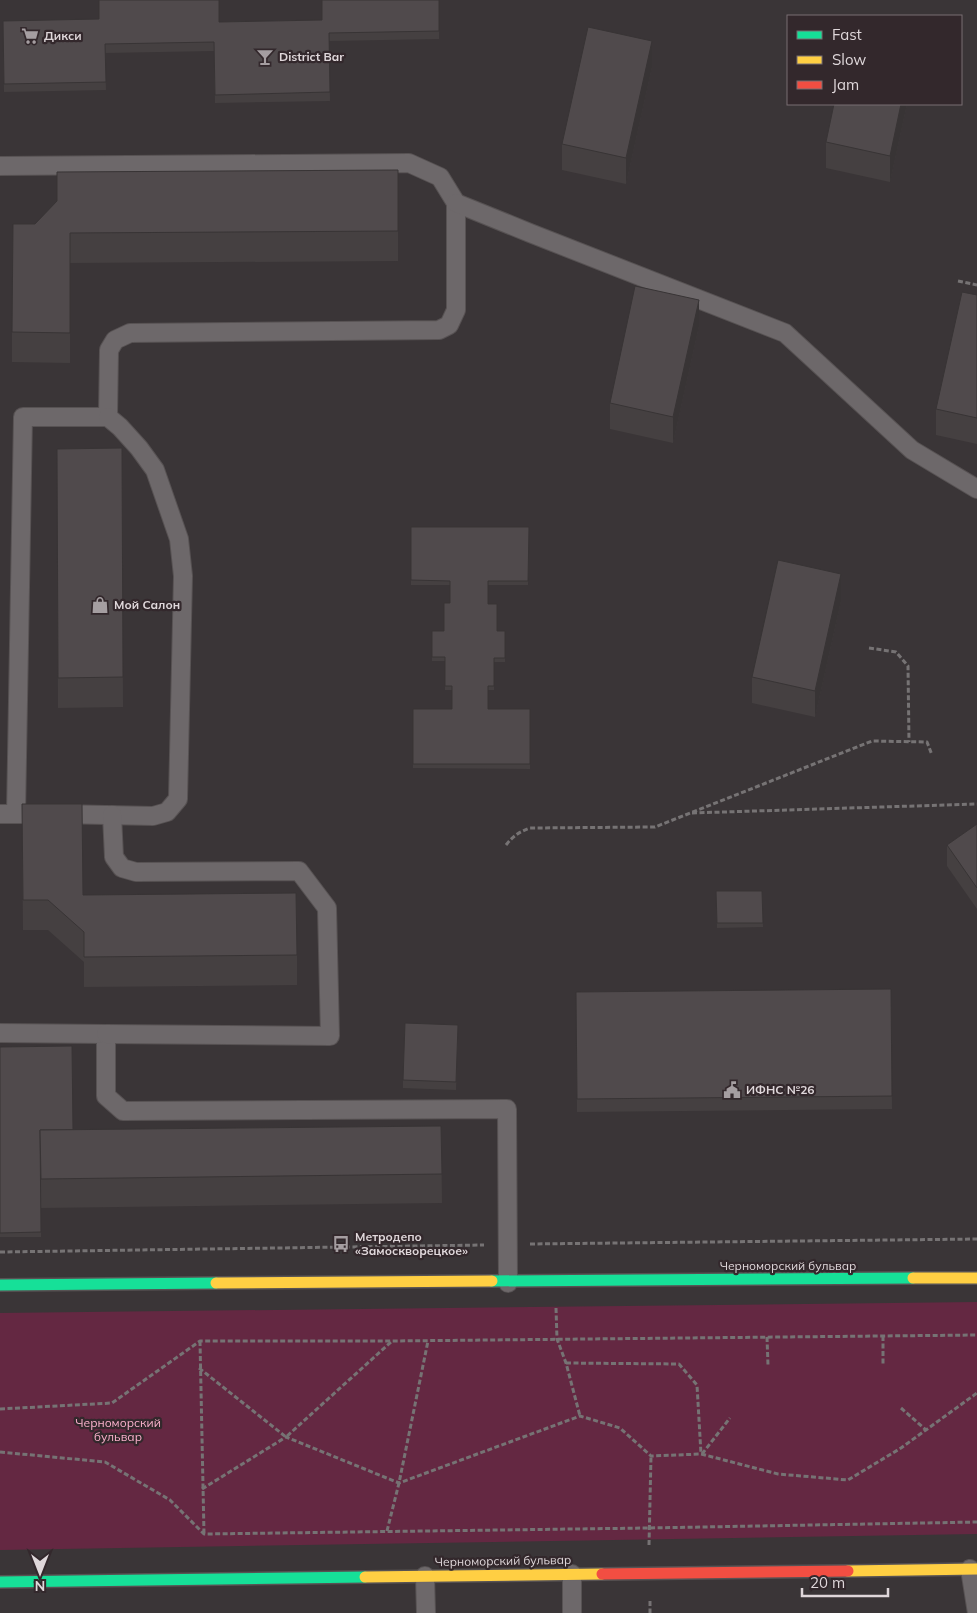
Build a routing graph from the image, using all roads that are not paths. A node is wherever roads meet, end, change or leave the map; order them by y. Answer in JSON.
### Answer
{"nodes":[{"id":1,"x":0,"y":166,"type":"edge"},
{"id":2,"x":456,"y":202,"type":"junction"},
{"id":3,"x":108,"y":417,"type":"junction"},
{"id":4,"x":977,"y":489,"type":"edge"},
{"id":5,"x":8,"y":814,"type":"edge"},
{"id":6,"x":112,"y":816,"type":"junction"},
{"id":7,"x":0,"y":1033,"type":"edge"},
{"id":8,"x":106,"y":1034,"type":"junction"},
{"id":9,"x":977,"y":1278,"type":"edge"},
{"id":10,"x":508,"y":1282,"type":"junction"},
{"id":11,"x":0,"y":1285,"type":"edge"},
{"id":12,"x":973,"y":1569,"type":"edge"},
{"id":13,"x":572,"y":1574,"type":"junction"},
{"id":14,"x":425,"y":1576,"type":"junction"},
{"id":15,"x":0,"y":1582,"type":"edge"},
{"id":16,"x":426,"y":1613,"type":"edge"},
{"id":17,"x":572,"y":1613,"type":"edge"},
{"id":18,"x":977,"y":1613,"type":"edge"}],
"edges":[{"from":1,"to":2,"type":"lane"},
{"from":2,"to":3,"type":"lane"},
{"from":2,"to":4,"type":"lane"},
{"from":3,"to":5,"type":"lane"},
{"from":3,"to":6,"type":"lane"},
{"from":5,"to":6,"type":"lane"},
{"from":6,"to":8,"type":"lane"},
{"from":7,"to":8,"type":"lane"},
{"from":8,"to":10,"type":"lane"},
{"from":9,"to":10,"type":"street","name":"Черноморский бульвар"},
{"from":10,"to":11,"type":"street","name":"Черноморский бульвар"},
{"from":12,"to":13,"type":"street","name":"Черноморский бульвар"},
{"from":12,"to":18,"type":"lane"},
{"from":13,"to":14,"type":"street","name":"Черноморский бульвар"},
{"from":13,"to":17,"type":"lane"},
{"from":14,"to":15,"type":"street","name":"Черноморский бульвар"},
{"from":14,"to":16,"type":"lane"}]}
